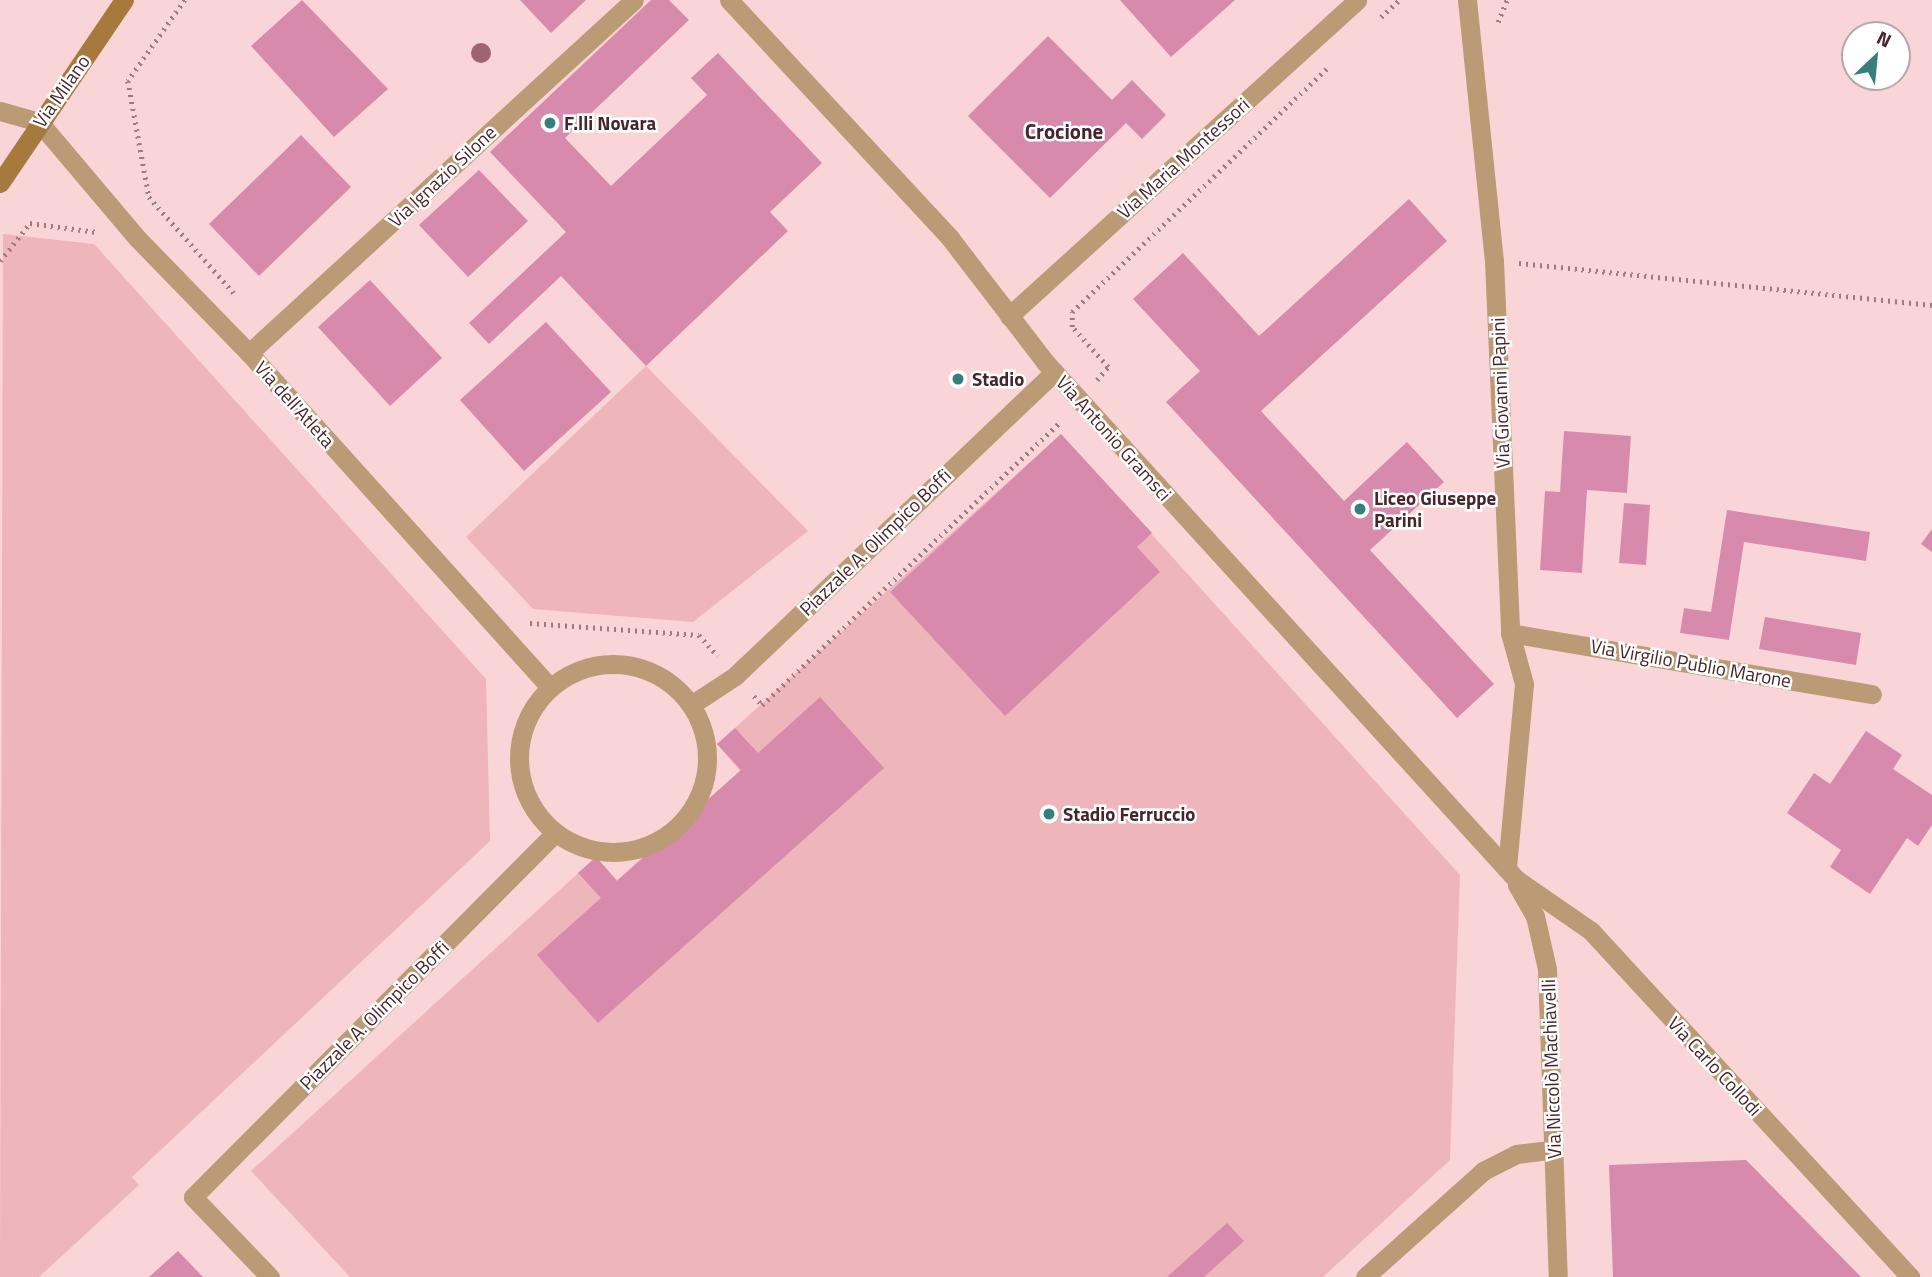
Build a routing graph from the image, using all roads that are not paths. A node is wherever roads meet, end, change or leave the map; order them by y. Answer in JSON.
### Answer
{"nodes":[{"id":1,"x":124,"y":0,"type":"edge"},
{"id":2,"x":635,"y":0,"type":"edge"},
{"id":3,"x":729,"y":0,"type":"edge"},
{"id":4,"x":1357,"y":0,"type":"edge"},
{"id":5,"x":1467,"y":0,"type":"edge"},
{"id":6,"x":0,"y":111,"type":"edge"},
{"id":7,"x":38,"y":122,"type":"junction"},
{"id":8,"x":0,"y":183,"type":"edge"},
{"id":9,"x":1009,"y":316,"type":"junction"},
{"id":10,"x":249,"y":353,"type":"junction"},
{"id":11,"x":1054,"y":372,"type":"junction"},
{"id":12,"x":1510,"y":632,"type":"junction"},
{"id":13,"x":550,"y":687,"type":"junction"},
{"id":14,"x":1872,"y":694,"type":"dead end"},
{"id":15,"x":691,"y":705,"type":"junction"},
{"id":16,"x":555,"y":833,"type":"junction"},
{"id":17,"x":1507,"y":869,"type":"junction"},
{"id":18,"x":1554,"y":1149,"type":"junction"},
{"id":19,"x":270,"y":1277,"type":"edge"},
{"id":20,"x":1365,"y":1277,"type":"edge"},
{"id":21,"x":1558,"y":1277,"type":"edge"},
{"id":22,"x":1910,"y":1277,"type":"edge"}],
"edges":[{"from":1,"to":7,"type":"main road","name":"Via Milano"},
{"from":2,"to":10,"type":"street","name":"Via Ignazio Silone"},
{"from":3,"to":9,"type":"street","name":"Via Antonio Gramsci"},
{"from":4,"to":9,"type":"street","name":"Via Maria Montessori"},
{"from":5,"to":12,"type":"street","name":"Via Giovanni Papini"},
{"from":6,"to":7,"type":"street"},
{"from":7,"to":8,"type":"main road","name":"Via Milano"},
{"from":7,"to":10,"type":"street","name":"Via dell'Atleta"},
{"from":9,"to":11,"type":"street","name":"Via Antonio Gramsci"},
{"from":10,"to":13,"type":"street","name":"Via dell'Atleta"},
{"from":11,"to":15,"type":"street","name":"Piazzale A. Olimpico Boffi"},
{"from":11,"to":17,"type":"street","name":"Via Antonio Gramsci"},
{"from":12,"to":14,"type":"street","name":"Via Virgilio Publio Marone"},
{"from":12,"to":17,"type":"street","name":"Via Giovanni Papini"},
{"from":13,"to":15,"type":"street"},
{"from":13,"to":16,"type":"street"},
{"from":15,"to":16,"type":"street"},
{"from":16,"to":19,"type":"street","name":"Piazzale A. Olimpico Boffi"},
{"from":17,"to":18,"type":"street","name":"Via Niccolò Machiavelli"},
{"from":17,"to":22,"type":"street","name":"Via Carlo Collodi"},
{"from":18,"to":20,"type":"street"},
{"from":18,"to":21,"type":"street","name":"Via Niccolò Machiavelli"}]}
